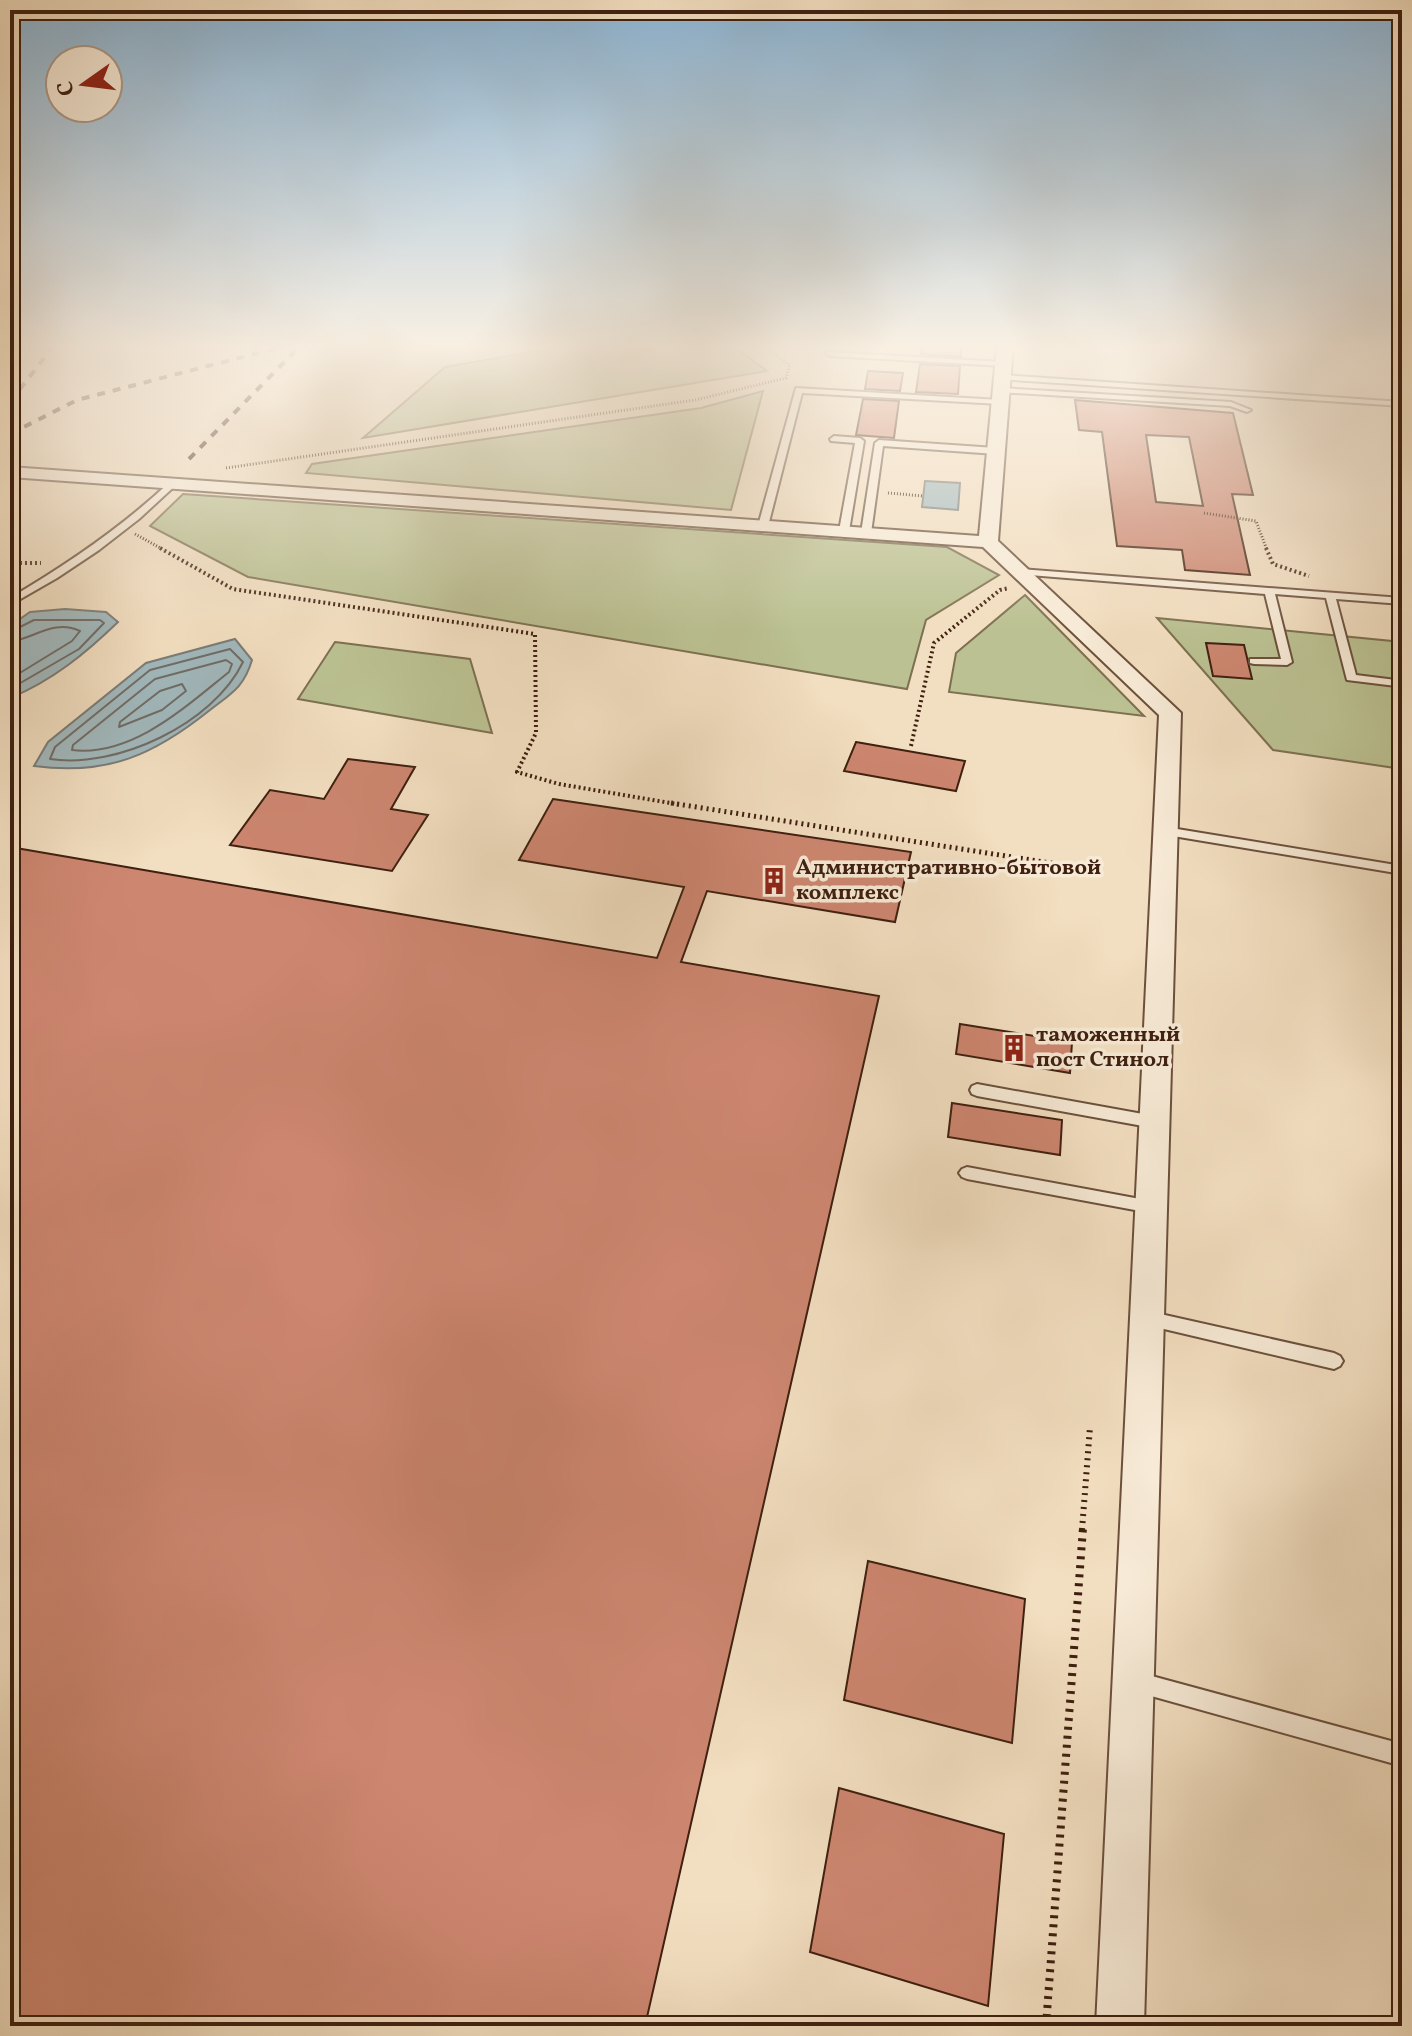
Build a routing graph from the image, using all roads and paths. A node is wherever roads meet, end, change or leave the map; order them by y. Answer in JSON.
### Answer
{"nodes":[{"id":1,"x":411,"y":441,"type":"edge"},
{"id":2,"x":785,"y":441,"type":"edge"},
{"id":3,"x":860,"y":441,"type":"edge"},
{"id":4,"x":997,"y":441,"type":"edge"},
{"id":5,"x":996,"y":451,"type":"junction"},
{"id":6,"x":218,"y":469,"type":"dead end"},
{"id":7,"x":10,"y":472,"type":"edge"},
{"id":8,"x":174,"y":483,"type":"junction"},
{"id":9,"x":872,"y":492,"type":"junction"},
{"id":10,"x":923,"y":496,"type":"dead end"},
{"id":11,"x":1204,"y":513,"type":"dead end"},
{"id":12,"x":763,"y":526,"type":"junction"},
{"id":13,"x":125,"y":528,"type":"junction"},
{"id":14,"x":844,"y":531,"type":"junction"},
{"id":15,"x":866,"y":533,"type":"junction"},
{"id":16,"x":988,"y":542,"type":"junction"},
{"id":17,"x":10,"y":563,"type":"edge"},
{"id":18,"x":47,"y":563,"type":"dead end"},
{"id":19,"x":1026,"y":577,"type":"junction"},
{"id":20,"x":1320,"y":577,"type":"dead end"},
{"id":21,"x":1269,"y":591,"type":"junction"},
{"id":22,"x":1330,"y":596,"type":"junction"},
{"id":23,"x":1402,"y":601,"type":"edge"},
{"id":24,"x":10,"y":602,"type":"edge"},
{"id":25,"x":1254,"y":661,"type":"dead end"},
{"id":26,"x":1396,"y":683,"type":"dead end"},
{"id":27,"x":911,"y":746,"type":"dead end"},
{"id":28,"x":1165,"y":831,"type":"junction"},
{"id":29,"x":1063,"y":865,"type":"dead end"},
{"id":30,"x":1402,"y":870,"type":"edge"},
{"id":31,"x":977,"y":1090,"type":"dead end"},
{"id":32,"x":1154,"y":1122,"type":"junction"},
{"id":33,"x":967,"y":1173,"type":"dead end"},
{"id":34,"x":1151,"y":1207,"type":"junction"},
{"id":35,"x":1146,"y":1318,"type":"junction"},
{"id":36,"x":1334,"y":1361,"type":"dead end"},
{"id":37,"x":1090,"y":1427,"type":"dead end"},
{"id":38,"x":1133,"y":1681,"type":"junction"},
{"id":39,"x":1402,"y":1755,"type":"edge"},
{"id":40,"x":1046,"y":2026,"type":"edge"},
{"id":41,"x":1120,"y":2026,"type":"edge"}],
"edges":[{"from":1,"to":6,"type":"path"},
{"from":2,"to":12,"type":"lane"},
{"from":3,"to":14,"type":"lane"},
{"from":4,"to":5,"type":"street"},
{"from":5,"to":9,"type":"lane"},
{"from":5,"to":16,"type":"street"},
{"from":7,"to":8,"type":"street"},
{"from":8,"to":12,"type":"street"},
{"from":8,"to":13,"type":"lane"},
{"from":9,"to":10,"type":"path"},
{"from":9,"to":15,"type":"lane"},
{"from":11,"to":20,"type":"path"},
{"from":12,"to":14,"type":"street"},
{"from":13,"to":24,"type":"lane"},
{"from":13,"to":29,"type":"path"},
{"from":14,"to":15,"type":"street"},
{"from":15,"to":16,"type":"street"},
{"from":16,"to":19,"type":"street"},
{"from":17,"to":18,"type":"path"},
{"from":19,"to":21,"type":"lane"},
{"from":19,"to":27,"type":"path"},
{"from":19,"to":28,"type":"street"},
{"from":21,"to":22,"type":"lane"},
{"from":21,"to":25,"type":"lane"},
{"from":22,"to":23,"type":"lane"},
{"from":22,"to":26,"type":"lane"},
{"from":28,"to":30,"type":"lane"},
{"from":28,"to":32,"type":"street"},
{"from":31,"to":32,"type":"lane"},
{"from":32,"to":34,"type":"street"},
{"from":33,"to":34,"type":"lane"},
{"from":34,"to":35,"type":"street"},
{"from":35,"to":36,"type":"lane"},
{"from":35,"to":38,"type":"street"},
{"from":37,"to":40,"type":"path"},
{"from":38,"to":39,"type":"lane"},
{"from":38,"to":41,"type":"street"}]}
